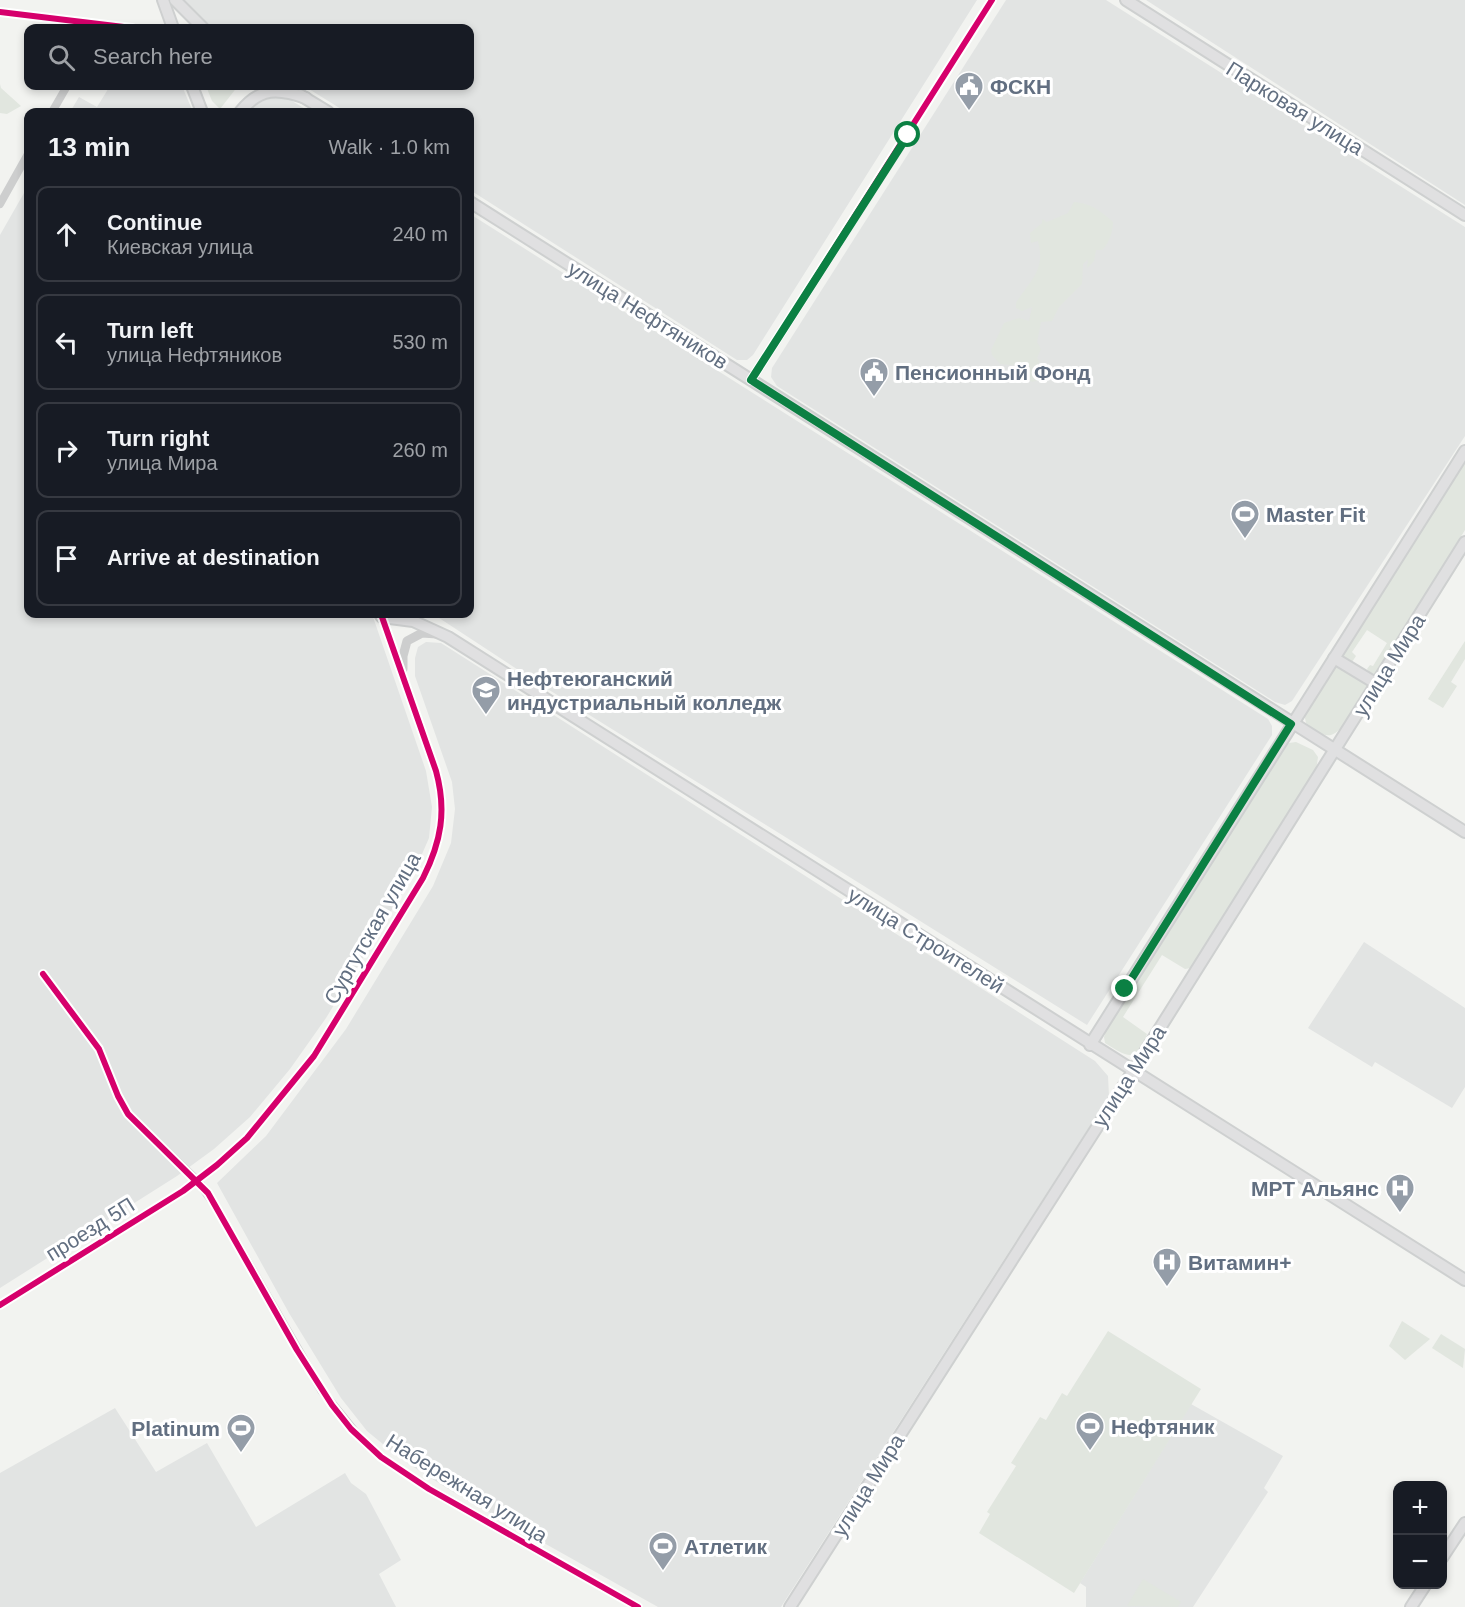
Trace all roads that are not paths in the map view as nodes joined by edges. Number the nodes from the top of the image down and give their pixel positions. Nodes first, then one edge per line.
1 (163, 0) edge
2 (176, 0) edge
3 (992, 0) edge
4 (1126, 0) edge
5 (0, 12) edge
6 (85, 24) edge
7 (172, 24) edge
8 (199, 24) edge
9 (66, 90) edge
10 (194, 90) edge
11 (272, 90) edge
12 (272, 90) edge
13 (293, 90) edge
14 (306, 98) junction
15 (54, 108) edge
16 (200, 108) edge
17 (244, 108) edge
18 (322, 108) edge
19 (24, 161) edge
20 (0, 204) edge
21 (474, 205) edge
22 (1465, 215) edge
23 (751, 380) junction
24 (1465, 451) edge
25 (1465, 542) edge
26 (382, 618) edge
27 (397, 618) edge
28 (420, 618) edge
29 (448, 637) junction
30 (1334, 658) junction
31 (404, 680) junction
32 (1377, 684) junction
33 (1291, 724) junction
34 (1335, 751) junction
35 (1465, 832) edge
36 (43, 974) dead end
37 (1090, 1045) junction
38 (1133, 1071) junction
39 (197, 1180) junction
40 (1465, 1280) edge
41 (0, 1305) edge
42 (1465, 1523) edge
43 (1447, 1552) edge
44 (1423, 1589) edge
45 (638, 1607) edge
46 (790, 1607) edge
47 (1411, 1607) edge

1 - 7 main road
2 - 8 main road
3 - 23 street
4 - 22 main road, Парковая улица
5 - 6 street
9 - 15 street
10 - 16 main road
11 - 17 main road
12 - 14 main road
13 - 14 main road
14 - 18 main road
19 - 20 street
21 - 23 main road, улица Нефтяников
23 - 33 main road, улица Нефтяников
24 - 30 main road
25 - 32 main road, улица Мира
26 - 31 street, Сургутская улица
27 - 29 main road, улица Строителей
28 - 29 main road
29 - 31 street
29 - 37 main road, улица Строителей
30 - 32 main road
30 - 33 main road
31 - 39 street, Сургутская улица
32 - 34 main road, улица Мира
33 - 34 main road, улица Нефтяников
33 - 37 main road
34 - 35 main road, улица Нефтяников
34 - 38 main road, улица Мира
36 - 39 street
37 - 38 main road, улица Строителей
38 - 40 main road, улица Строителей
38 - 46 main road, улица Мира
39 - 41 street, проезд 5П
39 - 45 street, Набережная улица
42 - 43 main road
44 - 47 main road

